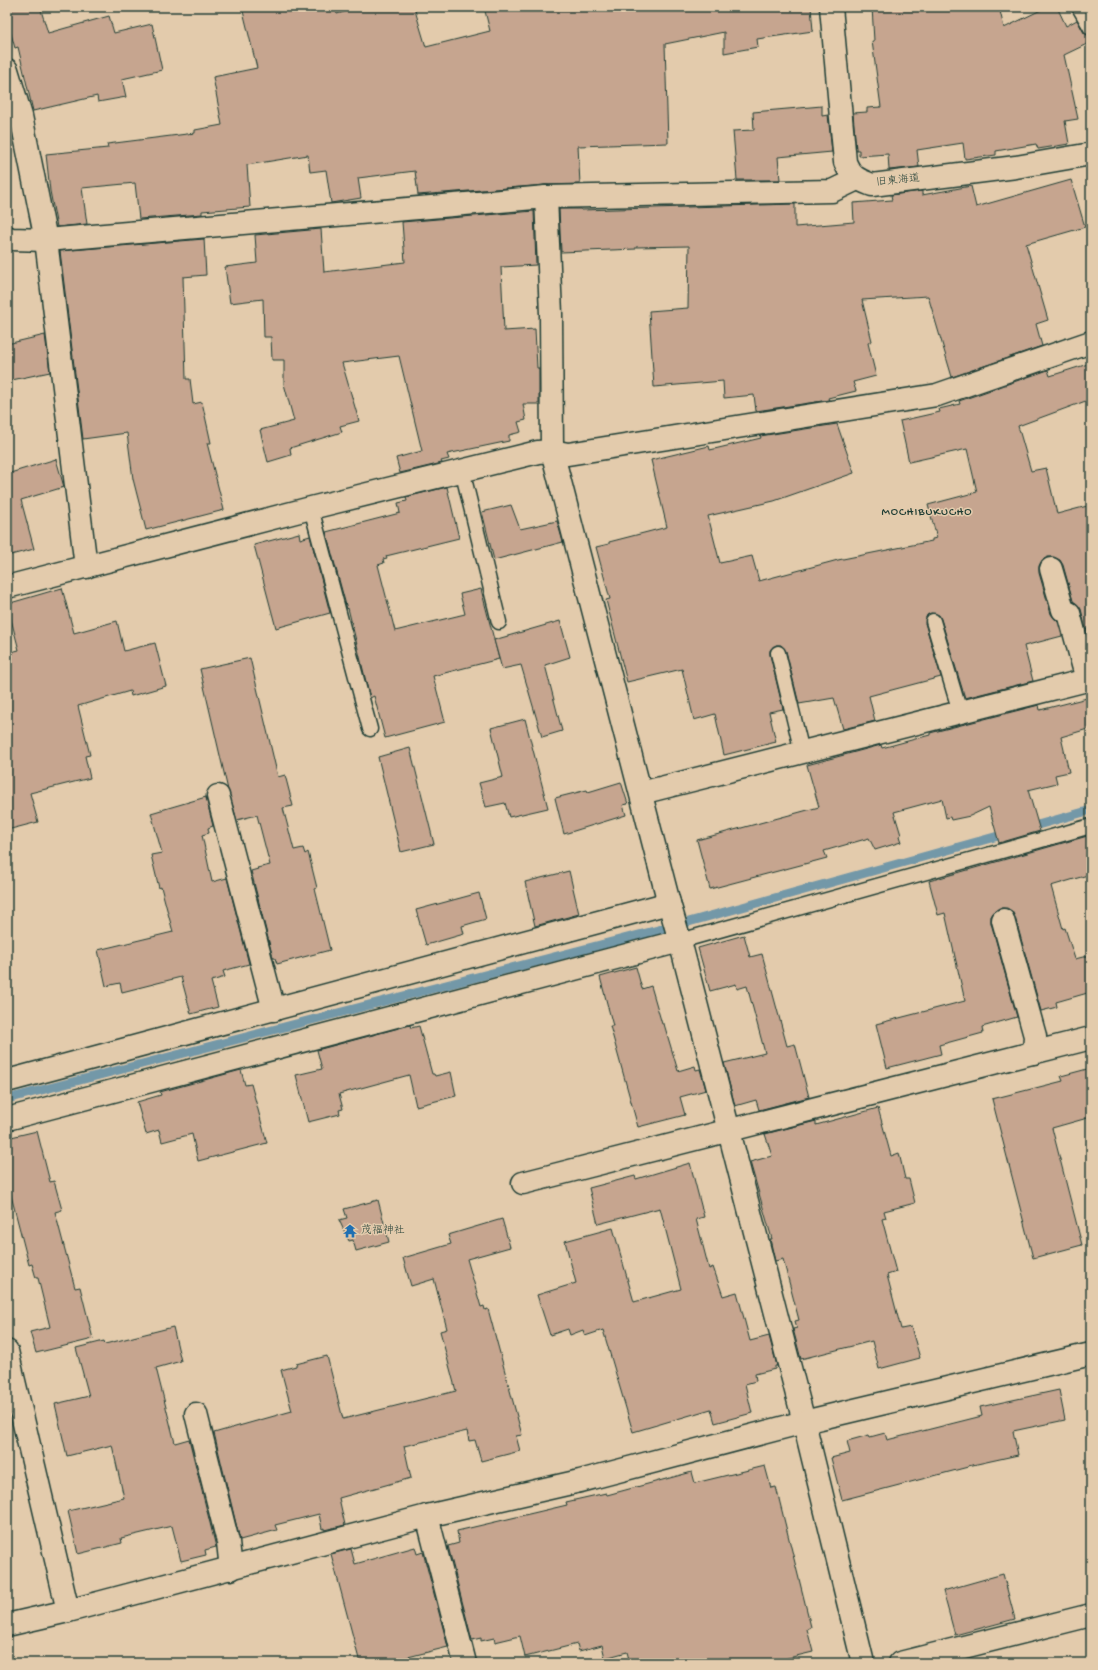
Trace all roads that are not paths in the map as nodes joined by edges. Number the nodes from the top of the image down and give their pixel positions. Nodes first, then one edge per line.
1 (831, 7) edge
2 (1081, 7) edge
3 (1091, 28) edge
4 (7, 70) edge
5 (1091, 154) edge
6 (857, 179) junction
7 (546, 196) junction
8 (7, 237) edge
9 (46, 240) junction
10 (1091, 342) edge
11 (552, 451) junction
12 (462, 470) junction
13 (311, 508) junction
14 (86, 567) junction
15 (1051, 569) dead end
16 (7, 587) edge
17 (933, 621) dead end
18 (499, 622) dead end
19 (778, 653) dead end
20 (1089, 680) edge
21 (960, 712) junction
22 (370, 729) dead end
23 (802, 752) junction
24 (641, 793) junction
25 (218, 796) dead end
26 (1091, 826) edge
27 (1003, 920) dead end
28 (675, 923) junction
29 (274, 1010) junction
30 (1091, 1038) edge
31 (1034, 1052) junction
32 (7, 1081) edge
33 (7, 1119) edge
34 (728, 1132) junction
35 (523, 1183) dead end
36 (7, 1351) edge
37 (1091, 1354) edge
38 (196, 1414) dead end
39 (804, 1422) junction
40 (427, 1516) junction
41 (231, 1569) junction
42 (68, 1611) junction
43 (1091, 1614) edge
44 (7, 1625) edge
45 (465, 1663) edge
46 (863, 1663) edge
47 (900, 1663) edge

1 - 6 street
2 - 3 lane
4 - 9 street
5 - 6 street, 旧東海道
6 - 7 street
7 - 9 street
7 - 11 street
8 - 9 street
9 - 14 street
10 - 11 street
11 - 12 street
11 - 24 street
12 - 13 street
12 - 18 lane
13 - 14 street
13 - 22 lane
14 - 16 street
15 - 20 street
17 - 21 lane
19 - 23 lane
20 - 21 street
21 - 23 street
23 - 24 street
24 - 28 street
25 - 29 street
26 - 28 lane
27 - 31 street
28 - 29 street
28 - 33 street
28 - 34 street
29 - 32 street
30 - 31 street
31 - 34 street
34 - 35 street
34 - 39 street
36 - 42 street
37 - 39 street
38 - 41 street
39 - 40 street
39 - 46 street
40 - 41 street
40 - 45 street
41 - 42 street
42 - 44 street
43 - 47 street

